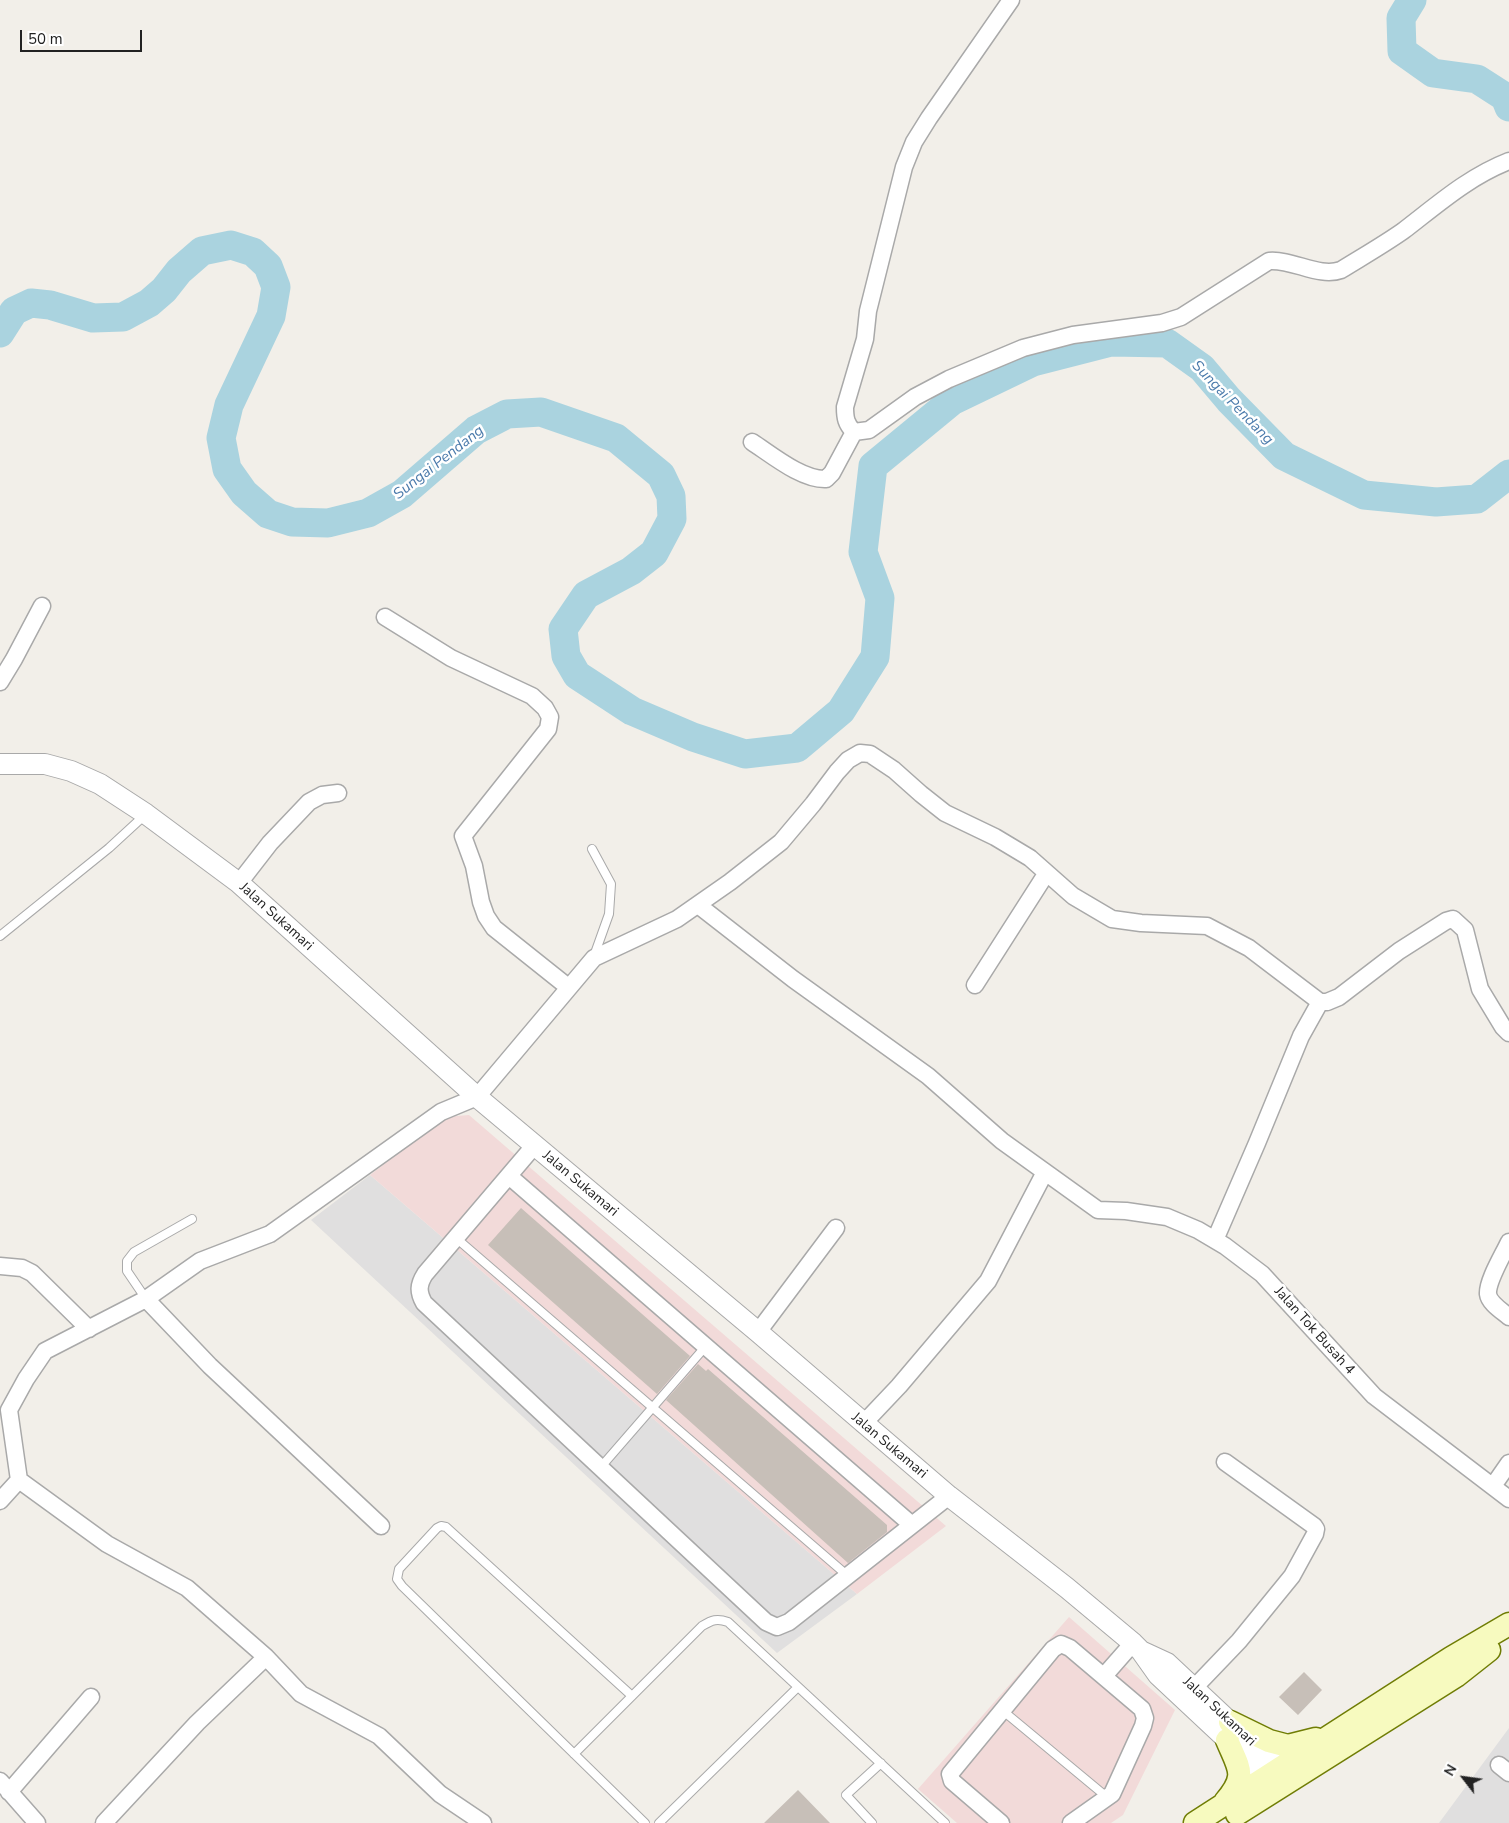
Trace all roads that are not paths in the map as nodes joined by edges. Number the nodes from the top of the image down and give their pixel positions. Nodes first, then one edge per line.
1 (1011, 0) edge
2 (1509, 161) edge
3 (854, 432) junction
4 (752, 442) dead end
5 (42, 606) dead end
6 (385, 617) dead end
7 (0, 682) edge
8 (0, 764) edge
9 (338, 793) dead end
10 (146, 814) junction
11 (592, 849) dead end
12 (1046, 874) junction
13 (239, 882) junction
14 (698, 905) junction
15 (0, 936) edge
16 (594, 958) junction
17 (975, 985) dead end
18 (568, 987) junction
19 (1320, 1002) junction
20 (1509, 1033) edge
21 (477, 1098) junction
22 (534, 1146) junction
23 (1045, 1172) junction
24 (509, 1176) junction
25 (192, 1219) dead end
26 (836, 1228) dead end
27 (456, 1238) junction
28 (1214, 1240) junction
29 (1509, 1242) edge
30 (0, 1266) edge
31 (146, 1299) junction
32 (1509, 1317) edge
33 (89, 1329) junction
34 (758, 1332) junction
35 (706, 1346) junction
36 (653, 1408) junction
37 (863, 1424) junction
38 (1225, 1462) dead end
39 (1509, 1463) edge
40 (600, 1468) junction
41 (19, 1480) junction
42 (1493, 1486) junction
43 (949, 1496) junction
44 (1509, 1498) edge
45 (0, 1501) edge
46 (912, 1525) junction
47 (381, 1526) dead end
48 (848, 1576) junction
49 (1509, 1624) edge
50 (1509, 1634) edge
51 (1137, 1647) junction
52 (266, 1657) junction
53 (1104, 1676) junction
54 (798, 1687) junction
55 (1194, 1688) junction
56 (632, 1696) junction
57 (91, 1697) dead end
58 (1002, 1710) junction
59 (1340, 1730) junction
60 (1228, 1731) junction
61 (574, 1754) junction
62 (881, 1763) junction
63 (1281, 1778) junction
64 (5, 1786) edge
65 (1108, 1798) junction
66 (1222, 1815) edge
67 (37, 1823) edge
68 (104, 1823) edge
69 (483, 1823) edge
70 (645, 1823) edge
71 (659, 1823) edge
72 (872, 1823) edge
73 (945, 1823) edge
74 (1000, 1823) edge
75 (1071, 1823) edge
76 (1195, 1823) edge

1 - 3 street
2 - 3 street
3 - 4 street
5 - 7 street
6 - 18 street
8 - 10 street, Jalan Sukamari
9 - 13 street
10 - 13 street, Jalan Sukamari
10 - 15 lane
11 - 16 lane
12 - 14 street
12 - 17 street
12 - 19 street
13 - 21 street, Jalan Sukamari
14 - 16 street
14 - 23 street
16 - 18 street
18 - 21 street
19 - 20 street
19 - 28 street
21 - 22 street, Jalan Sukamari
21 - 31 street
22 - 24 street
22 - 34 street, Jalan Sukamari
23 - 28 street, Jalan Tok Busah 4
23 - 37 street
24 - 27 street
24 - 35 street
25 - 31 lane
26 - 34 street
27 - 36 lane
27 - 40 street
28 - 42 street, Jalan Tok Busah 4
29 - 32 street
30 - 33 street
31 - 33 street
31 - 47 street
33 - 41 street
34 - 37 street, Jalan Sukamari
35 - 36 lane
35 - 46 street
36 - 40 lane
36 - 48 lane
37 - 43 street, Jalan Sukamari
38 - 55 street
39 - 42 street
40 - 48 street
41 - 45 street
41 - 52 street
42 - 44 street, Jalan Tok Busah 4
43 - 46 street
43 - 51 street, Jalan Sukamari
46 - 48 street
49 - 59 main road
50 - 63 main road
51 - 53 street
51 - 55 street, Jalan Sukamari
51 - 60 street, Jalan Sukamari
52 - 68 street
52 - 69 street
53 - 58 street
53 - 65 street
54 - 56 lane
54 - 62 lane
54 - 71 lane
55 - 60 street, Jalan Sukamari
56 - 61 lane
56 - 61 lane
57 - 64 street
58 - 65 lane
58 - 74 street
59 - 60 main road
59 - 63 main road
60 - 63 street, Jalan Sukamari
60 - 66 main road
61 - 70 lane
62 - 72 lane
62 - 73 lane
63 - 66 main road
64 - 67 street
65 - 75 street
66 - 76 main road

